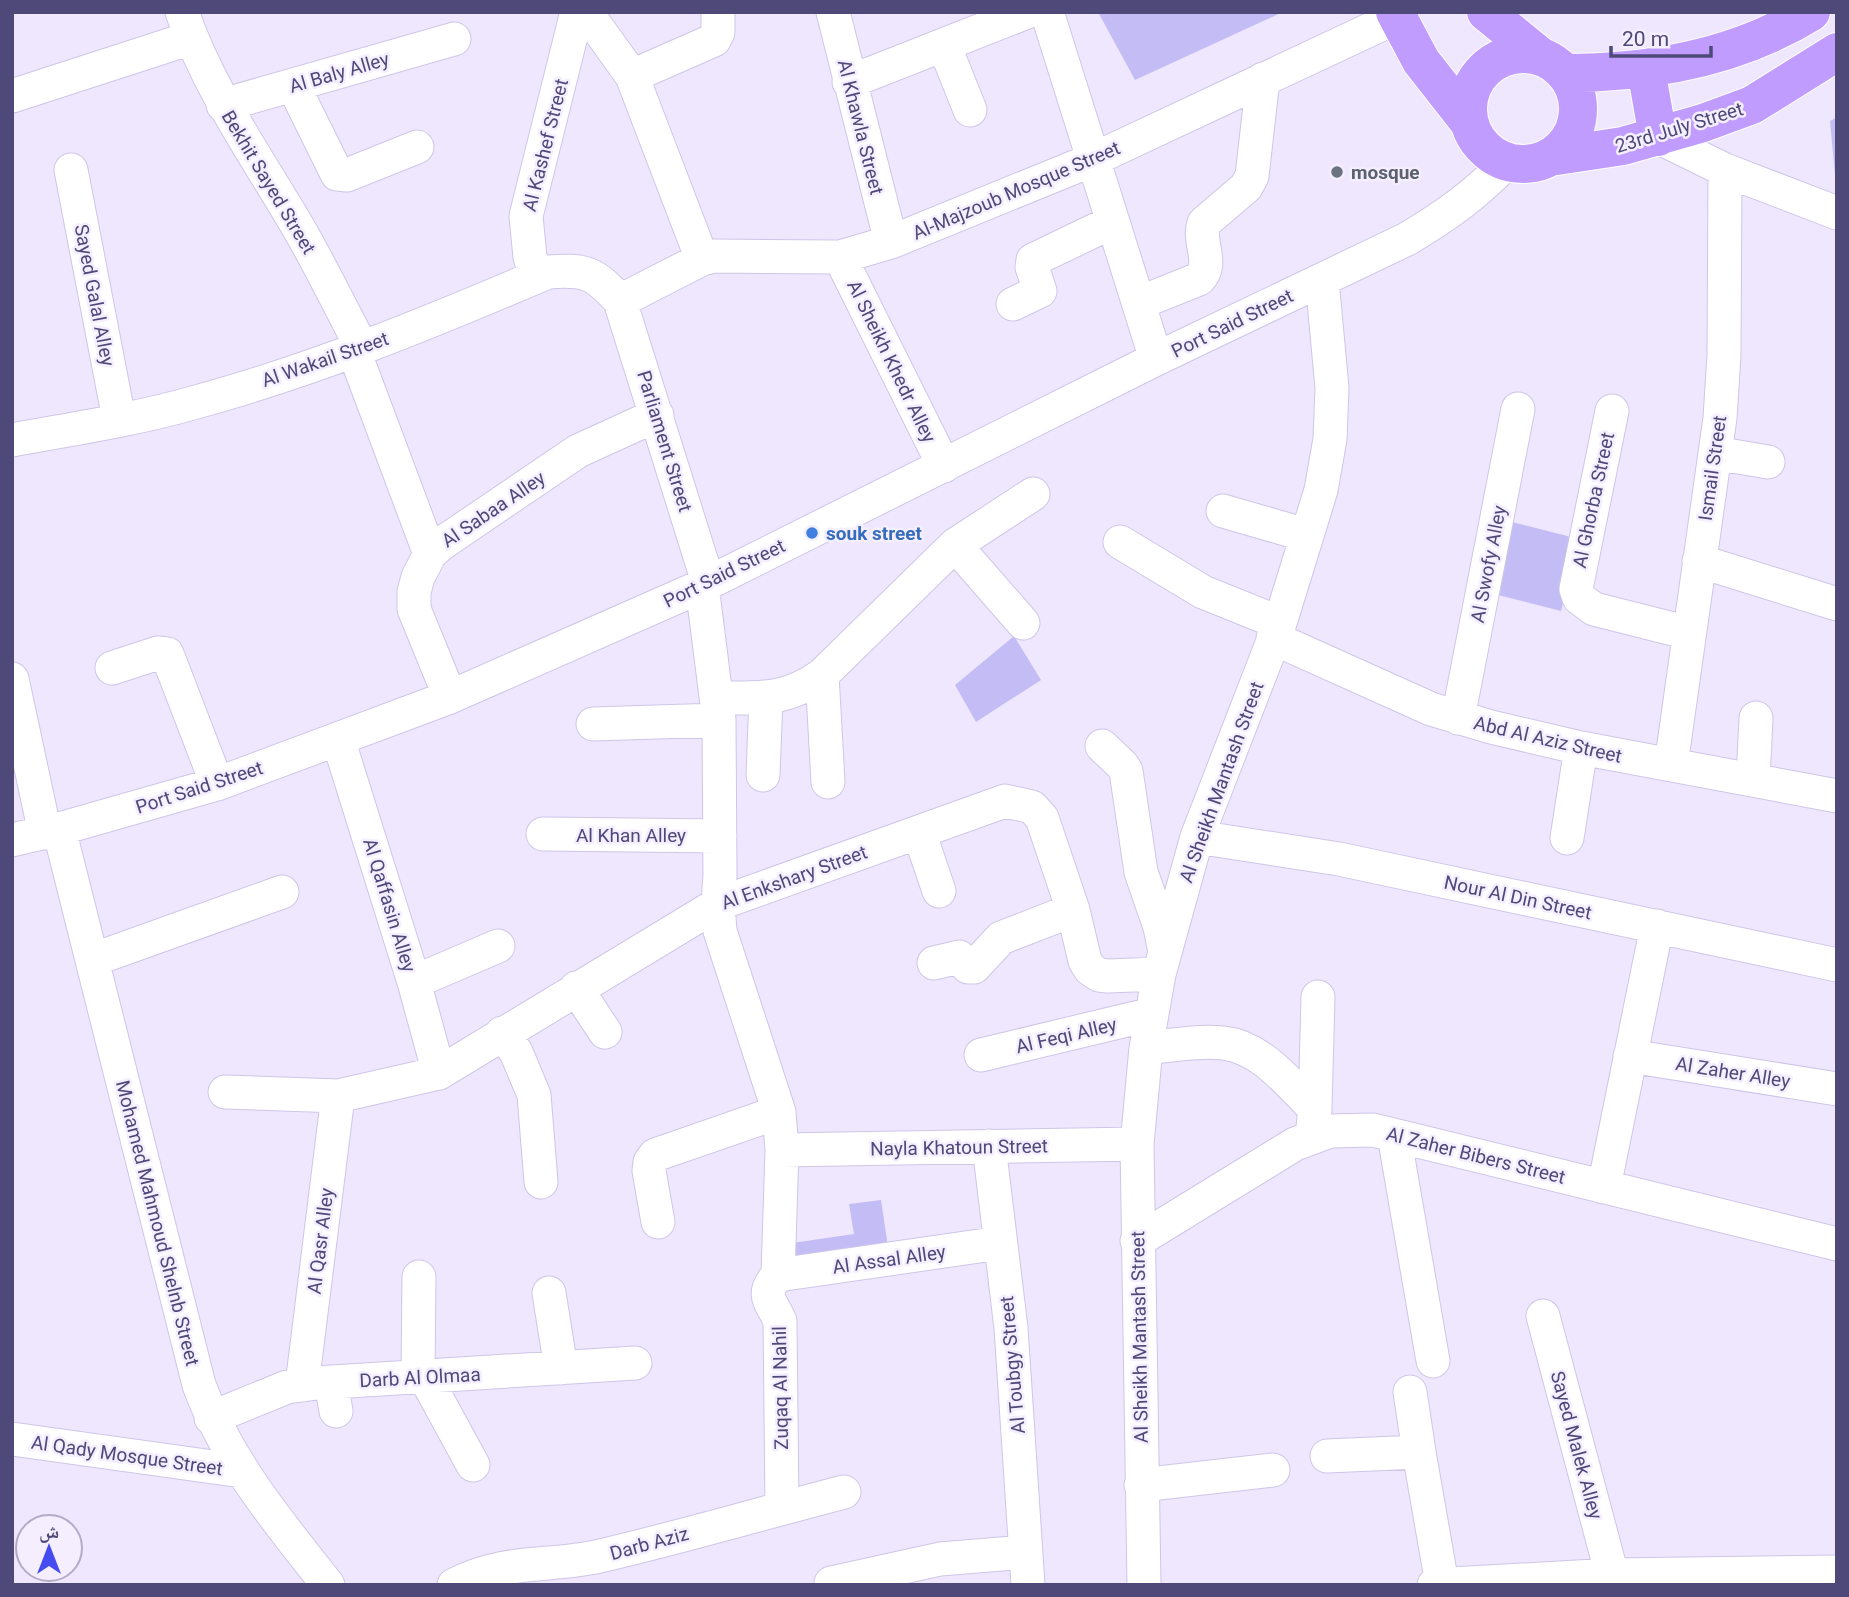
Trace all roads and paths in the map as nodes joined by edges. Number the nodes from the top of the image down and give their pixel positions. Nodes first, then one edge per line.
1 (578, 12) edge
2 (586, 12) edge
3 (718, 12) edge
4 (832, 12) edge
5 (1027, 12) edge
6 (1047, 12) edge
7 (1486, 12) edge
8 (1811, 12) edge
9 (1396, 14) edge
10 (187, 25) edge
11 (1764, 36) junction
12 (454, 39) dead end
13 (944, 45) junction
14 (1837, 52) edge
15 (1552, 65) junction
16 (1646, 69) junction
17 (632, 76) junction
18 (1263, 79) junction
19 (849, 82) junction
20 (293, 85) junction
21 (1785, 85) junction
22 (12, 96) edge
23 (223, 105) junction
24 (970, 110) dead end
25 (1468, 121) junction
26 (1658, 137) junction
27 (417, 147) dead end
28 (1550, 157) junction
29 (1092, 160) junction
30 (1507, 162) junction
31 (71, 170) dead end
32 (1725, 170) junction
33 (1837, 213) edge
34 (1112, 222) junction
35 (891, 242) junction
36 (840, 257) junction
37 (702, 259) junction
38 (536, 277) junction
39 (1322, 280) junction
40 (620, 301) junction
41 (1139, 303) junction
42 (1013, 304) dead end
43 (358, 350) junction
44 (1157, 359) junction
45 (1518, 409) dead end
46 (1612, 411) dead end
47 (657, 415) junction
48 (120, 419) junction
49 (12, 440) edge
50 (1715, 453) junction
51 (1768, 462) dead end
52 (944, 466) junction
53 (1033, 494) dead end
54 (1223, 510) dead end
55 (1306, 536) junction
56 (1120, 541) dead end
57 (955, 545) junction
58 (430, 554) junction
59 (1699, 561) junction
60 (705, 584) junction
61 (1837, 604) edge
62 (1023, 623) dead end
63 (1276, 631) junction
64 (1689, 634) junction
65 (112, 668) dead end
66 (822, 675) junction
67 (12, 679) edge
68 (450, 697) junction
69 (766, 698) junction
70 (718, 709) junction
71 (1458, 718) junction
72 (1756, 718) dead end
73 (593, 724) dead end
74 (338, 739) junction
75 (1101, 746) dead end
76 (1581, 748) junction
77 (1671, 765) junction
78 (763, 775) dead end
79 (1753, 780) junction
80 (828, 782) dead end
81 (216, 784) junction
82 (1837, 796) edge
83 (52, 831) junction
84 (919, 832) junction
85 (543, 834) dead end
86 (720, 836) junction
87 (1197, 837) junction
88 (1567, 838) dead end
89 (12, 840) edge
90 (939, 891) dead end
91 (282, 892) dead end
92 (718, 904) junction
93 (1073, 910) junction
94 (1657, 926) junction
95 (498, 946) dead end
96 (92, 960) junction
97 (1162, 963) junction
98 (934, 964) dead end
99 (1837, 965) edge
100 (414, 982) junction
101 (576, 988) junction
102 (1318, 997) dead end
103 (1152, 1014) junction
104 (605, 1032) dead end
105 (502, 1033) junction
106 (1146, 1048) junction
107 (981, 1055) dead end
108 (1630, 1056) junction
109 (439, 1073) junction
110 (1837, 1089) edge
111 (225, 1092) dead end
112 (338, 1096) junction
113 (779, 1112) junction
114 (1314, 1123) junction
115 (1394, 1135) junction
116 (1137, 1144) junction
117 (989, 1146) junction
118 (782, 1150) junction
119 (541, 1182) dead end
120 (1604, 1187) junction
121 (658, 1222) dead end
122 (1137, 1241) junction
123 (1000, 1242) junction
124 (1837, 1244) edge
125 (778, 1275) junction
126 (419, 1278) dead end
127 (549, 1293) dead end
128 (1543, 1316) dead end
129 (1433, 1361) dead end
130 (635, 1363) dead end
131 (561, 1368) junction
132 (422, 1377) junction
133 (1410, 1392) dead end
134 (323, 1393) junction
135 (211, 1418) junction
136 (12, 1439) edge
137 (1419, 1452) junction
138 (1327, 1456) dead end
139 (473, 1465) dead end
140 (1273, 1470) dead end
141 (242, 1471) junction
142 (1141, 1485) junction
143 (844, 1492) dead end
144 (782, 1508) junction
145 (1025, 1552) junction
146 (1837, 1572) edge
147 (581, 1573) edge
148 (1591, 1579) edge
149 (831, 1583) edge
150 (1442, 1584) edge
151 (328, 1585) edge
152 (454, 1585) edge
153 (1028, 1585) edge
154 (1144, 1585) edge
155 (1434, 1585) edge

1 - 38 street, Al Kashef Street
2 - 17 street
3 - 17 street
4 - 19 street, Al Khawla Street
5 - 13 street
6 - 29 street
7 - 15 main road
8 - 11 main road
9 - 18 street, Al-Majzoub Mosque Street
9 - 25 main road
10 - 22 street
10 - 23 street, Bekhit Sayed Street
11 - 16 main road
11 - 21 main road
12 - 20 street, Al Baly Alley
13 - 19 street
13 - 24 street
14 - 21 main road, 23rd July Street
15 - 16 main road
15 - 25 main road
15 - 28 main road
16 - 26 main road
17 - 37 street
18 - 29 street, Al-Majzoub Mosque Street
18 - 41 street
19 - 35 street, Al Khawla Street
20 - 23 street, Al Baly Alley
20 - 27 street
21 - 26 main road, 23rd July Street
23 - 43 street, Bekhit Sayed Street
25 - 30 main road
26 - 28 main road, 23rd July Street
26 - 32 street
28 - 30 main road
29 - 34 street
29 - 35 street, Al-Majzoub Mosque Street
30 - 39 street, Port Said Street
31 - 48 street, Sayed Galal Alley
32 - 33 street
32 - 50 street, Ismail Street
34 - 41 street
34 - 42 street
35 - 36 street, Al-Majzoub Mosque Street
36 - 37 street, Al-Majzoub Mosque Street
36 - 52 street, Al Sheikh Khedr Alley
37 - 40 street, Al-Majzoub Mosque Street
38 - 40 street, Al Wakail Street
38 - 43 street, Al Wakail Street
39 - 44 street, Port Said Street
39 - 55 street, Al Sheikh Mantash Street
40 - 47 street, Parliament Street
41 - 44 street
43 - 48 street, Al Wakail Street
43 - 58 street, Bekhit Sayed Street
44 - 52 street, Port Said Street
45 - 71 street, Al Swofy Alley
46 - 64 street, Al Ghorba Street
47 - 58 street, Al Sabaa Alley
47 - 60 street, Parliament Street
48 - 49 street, Al Wakail Street
50 - 51 street
50 - 59 street, Ismail Street
52 - 60 street, Port Said Street
53 - 57 street
54 - 55 street
55 - 63 street, Al Sheikh Mantash Street
56 - 63 street, Abd Al Aziz Street
57 - 62 street
57 - 66 street
58 - 68 street, Al Sabaa Alley
59 - 61 street
59 - 64 street, Ismail Street
60 - 68 street, Port Said Street
60 - 70 street, Parliament Street
63 - 71 street, Abd Al Aziz Street
63 - 87 street, Al Sheikh Mantash Street
64 - 77 street, Ismail Street
65 - 81 street
66 - 69 street
66 - 80 street
67 - 83 street, Mohamed Mahmoud Shelnb Street
68 - 74 street, Port Said Street
69 - 70 street
69 - 78 street
70 - 73 street
70 - 86 street, Parliament Street
71 - 76 street, Abd Al Aziz Street
72 - 79 street
74 - 81 street, Port Said Street
74 - 100 street, Al Qaffasin Alley
75 - 97 street
76 - 77 street, Abd Al Aziz Street
76 - 88 street
77 - 79 street, Abd Al Aziz Street
79 - 82 street, Abd Al Aziz Street
81 - 83 street, Port Said Street
83 - 89 street, Port Said Street
83 - 96 street, Mohamed Mahmoud Shelnb Street
84 - 90 street
84 - 92 street, Al Enkshary Street
84 - 93 street, Al Enkshary Street
85 - 86 street, Al Khan Alley
86 - 92 street, Parliament Street
87 - 94 street, Nour Al Din Street
87 - 97 street, Al Sheikh Mantash Street
91 - 96 street
92 - 101 street, Al Enkshary Street
92 - 113 street, Parliament Street
93 - 97 street, Al Enkshary Street
93 - 98 street
94 - 99 street, Nour Al Din Street
94 - 108 street
95 - 100 street
96 - 135 street, Mohamed Mahmoud Shelnb Street
97 - 103 street, Al Sheikh Mantash Street
100 - 109 street, Al Qaffasin Alley
101 - 104 street
101 - 105 street, Al Enkshary Street
102 - 114 street
103 - 106 street, Al Sheikh Mantash Street
103 - 107 street, Al Feqi Alley
105 - 109 street, Al Enkshary Street
105 - 119 street
106 - 114 street
106 - 116 street, Al Sheikh Mantash Street
108 - 110 street, Al Zaher Alley
108 - 120 street
109 - 112 street, Al Enkshary Street
111 - 112 street, Al Enkshary Street
112 - 134 street, Al Qasr Alley
113 - 118 street, Parliament Street
113 - 121 street
114 - 115 street, Al Zaher Bibers Street
114 - 122 street, Al Zaher Bibers Street
115 - 120 street, Al Zaher Bibers Street
115 - 129 street
116 - 117 street, Nayla Khatoun Street
116 - 122 street, Al Sheikh Mantash Street
117 - 118 street, Nayla Khatoun Street
117 - 123 street, Al Toubgy Street
118 - 125 street, Parliament Street
120 - 124 street, Al Zaher Bibers Street
122 - 142 street, Al Sheikh Mantash Street
123 - 125 street, Al Assal Alley
123 - 145 street, Al Toubgy Street
125 - 144 street, Zuqaq Al Nahil
126 - 132 street
127 - 131 street
128 - 148 street, Sayed Malek Alley
130 - 131 street, Darb Al Olmaa
131 - 132 street, Darb Al Olmaa
132 - 134 street, Darb Al Olmaa
132 - 139 street
133 - 137 street
134 - 135 street, Darb Al Olmaa
135 - 141 street, Mohamed Mahmoud Shelnb Street
136 - 141 street, Al Qady Mosque Street
137 - 138 street
137 - 150 street
140 - 142 street
141 - 151 street, Mohamed Mahmoud Shelnb Street
142 - 154 street, Al Sheikh Mantash Street
143 - 144 street, Darb Aziz
144 - 147 street, Darb Aziz
145 - 149 street
145 - 153 street, Al Toubgy Street
146 - 148 street
147 - 152 street, Darb Aziz
148 - 150 street
150 - 155 street

